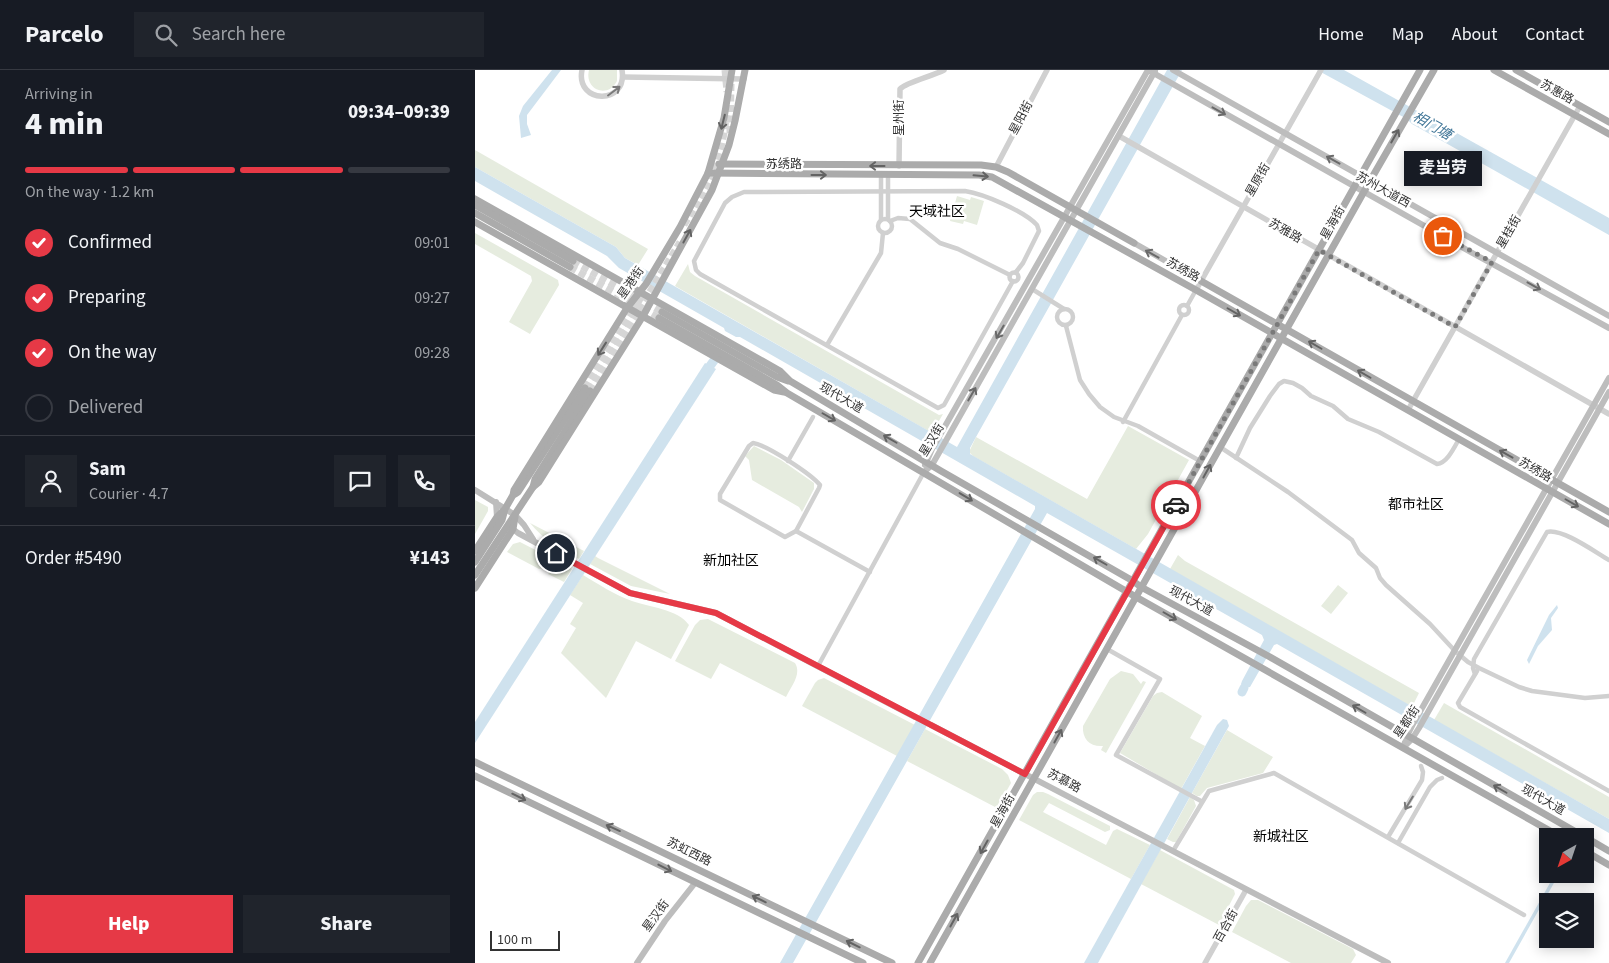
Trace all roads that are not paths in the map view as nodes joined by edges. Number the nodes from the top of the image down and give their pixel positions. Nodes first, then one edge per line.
1 (582, 70) edge
2 (622, 70) edge
3 (732, 70) edge
4 (745, 70) edge
5 (944, 70) edge
6 (1047, 70) edge
7 (1173, 70) edge
8 (1420, 70) edge
9 (1434, 70) edge
10 (1494, 70) edge
11 (1516, 70) edge
12 (1152, 72) edge
13 (1320, 72) edge
14 (623, 77) junction
15 (730, 78) junction
16 (743, 79) junction
17 (1580, 106) junction
18 (1575, 115) junction
19 (1609, 122) edge
20 (1285, 133) junction
21 (1609, 134) edge
22 (1119, 136) junction
23 (1279, 144) junction
24 (722, 164) junction
25 (711, 165) junction
26 (899, 166) junction
27 (996, 167) junction
28 (708, 173) junction
29 (718, 175) junction
30 (884, 176) junction
31 (1361, 176) junction
32 (1370, 181) junction
33 (1355, 187) junction
34 (881, 192) junction
35 (888, 192) junction
36 (1363, 192) junction
37 (475, 199) edge
38 (475, 205) edge
39 (1243, 206) junction
40 (1077, 211) junction
41 (475, 213) edge
42 (881, 219) junction
43 (889, 220) junction
44 (1071, 221) junction
45 (475, 222) edge
46 (883, 233) junction
47 (1133, 243) joint
48 (1319, 250) junction
49 (1497, 254) junction
50 (1328, 255) junction
51 (1492, 262) junction
52 (1013, 274) junction
53 (1015, 281) junction
54 (1201, 281) junction
55 (1032, 289) junction
56 (1196, 290) junction
57 (640, 292) junction
58 (653, 299) junction
59 (627, 308) junction
60 (1064, 309) junction
61 (643, 316) junction
62 (1609, 316) edge
63 (1278, 324) junction
64 (1066, 326) junction
65 (1455, 327) junction
66 (1609, 328) edge
67 (1287, 329) junction
68 (1272, 334) junction
69 (1281, 339) junction
70 (827, 345) junction
71 (1609, 378) edge
72 (790, 381) junction
73 (1609, 392) edge
74 (787, 393) junction
75 (1413, 402) junction
76 (1597, 407) junction
77 (1408, 410) junction
78 (1609, 414) edge
79 (813, 417) dead end
80 (1123, 422) junction
81 (1459, 440) junction
82 (1220, 447) junction
83 (1236, 458) junction
84 (788, 461) junction
85 (1200, 462) junction
86 (929, 463) junction
87 (924, 472) junction
88 (1555, 481) junction
89 (533, 487) junction
90 (475, 490) edge
91 (1550, 491) junction
92 (513, 495) junction
93 (496, 502) junction
94 (505, 509) junction
95 (1609, 512) edge
96 (515, 515) junction
97 (505, 523) junction
98 (1609, 524) edge
99 (796, 531) junction
100 (535, 542) junction
101 (475, 551) edge
102 (1609, 560) edge
103 (475, 562) edge
104 (869, 572) junction
105 (475, 575) edge
106 (1133, 581) junction
107 (1141, 587) junction
108 (475, 588) edge
109 (1127, 592) junction
110 (1136, 597) junction
111 (1107, 648) junction
112 (1457, 653) junction
113 (1473, 665) junction
114 (818, 666) junction
115 (1479, 668) junction
116 (1475, 674) junction
117 (1609, 696) edge
118 (915, 717) joint
119 (931, 725) joint
120 (1409, 737) junction
121 (1403, 748) junction
122 (475, 762) edge
123 (1421, 766) dead end
124 (1025, 774) junction
125 (475, 776) edge
126 (1442, 778) dead end
127 (1034, 779) junction
128 (1609, 791) edge
129 (1201, 801) junction
130 (1545, 828) edge
131 (1568, 828) edge
132 (1388, 837) junction
133 (1398, 843) junction
134 (1594, 843) edge
135 (1173, 851) junction
136 (1609, 851) edge
137 (1594, 856) edge
138 (1609, 865) edge
139 (695, 883) junction
140 (1246, 890) junction
141 (1524, 915) dead end
142 (637, 963) edge
143 (863, 963) edge
144 (892, 963) edge
145 (918, 963) edge
146 (930, 963) edge
147 (1205, 963) edge
148 (1389, 963) edge

1 -> 14 street
2 - 14 street
3 - 15 main road, 星港街
4 - 16 main road, 星港街
5 - 26 street, 星州街
6 - 27 street, 星阳街
7 - 20 main road, 苏州大道西
8 - 31 main road, 星海街
32 -> 9 main road, 星海街
10 - 18 main road, 苏惠路
11 - 17 main road, 苏惠路
12 - 22 main road, 星汉街
12 -> 23 main road, 苏州大道西
12 - 40 main road, 星汉街
13 - 20 street, 星原街
14 - 15 street
15 - 16 street
15 -> 25 main road, 星港街
16 - 24 main road, 星港街
17 - 18 street, 星桂街
17 - 19 main road, 苏惠路
18 - 21 main road, 苏惠路
18 - 49 street, 星桂街
20 - 23 street, 星原街
31 -> 20 main road, 苏州大道西
22 - 39 street, 苏雅路
22 - 40 main road, 星汉街
23 - 33 main road, 苏州大道西
23 - 39 street, 星原街
24 - 25 main road, 苏绣路
26 -> 24 main road, 苏绣路
24 - 29 main road, 星港街
25 - 28 main road, 星港街
26 - 27 main road, 苏绣路
27 - 40 main road, 苏绣路
28 - 29 main road, 苏绣路
28 - 57 main road, 星港街
29 -> 30 main road, 苏绣路
58 -> 29 main road, 星港街
30 - 34 street
30 - 35 street
30 -> 44 main road, 苏绣路
31 - 32 main road, 苏州大道西
31 - 33 main road, 星海街
32 - 36 main road, 星海街
32 - 49 main road, 苏州大道西
33 - 36 main road, 苏州大道西
33 - 48 main road, 星海街
34 - 35 street
34 - 42 street
34 - 70 street
35 - 43 street
35 - 52 street
36 - 50 main road, 星海街
36 - 51 main road, 苏州大道西
37 - 57 main road, 现代大道
38 - 41 main road
39 - 48 street, 苏雅路
39 - 54 street, 星原街
40 - 44 main road, 星汉街
40 - 47 main road, 苏绣路
42 - 43 street
42 - 46 street
43 - 46 street
43 - 52 street
44 - 55 main road, 星汉街
44 - 56 main road, 苏绣路
45 - 59 main road, 现代大道
46 - 70 street
54 -> 47 main road, 苏绣路
48 - 50 street, 苏雅路
48 - 63 main road, 星海街
49 - 51 street, 星桂街
49 - 62 main road, 苏州大道西
50 - 65 street, 苏雅路
50 - 67 main road, 星海街
51 - 65 street, 星桂街
51 -> 66 main road, 苏州大道西
52 - 53 street
52 - 53 street
53 - 55 street
53 - 70 street
54 - 56 street, 星原街
54 - 63 main road, 苏绣路
55 - 60 street
86 -> 55 main road, 星汉街
55 -> 86 main road, 星汉街
56 -> 68 main road, 苏绣路
56 - 80 street
57 - 58 main road, 现代大道
57 - 59 main road, 星港街
58 - 61 main road, 星港街
58 - 72 main road, 现代大道
59 - 61 main road, 现代大道
59 -> 92 main road, 星港街
60 - 64 street
60 - 64 street
61 - 74 main road, 现代大道
61 - 89 main road, 星港街
63 - 67 main road, 苏绣路
63 - 68 main road, 星海街
64 - 80 street
65 - 75 street, 星桂街
65 - 76 street, 苏雅路
67 - 69 main road, 星海街
75 -> 67 main road, 苏绣路
68 - 69 main road, 苏绣路
68 - 85 main road, 星海街
69 - 77 main road, 苏绣路
69 - 82 main road, 星海街
71 - 76 main road, 星都街
72 - 74 main road, 现代大道
86 -> 72 main road, 现代大道
73 - 76 main road, 星都街
74 -> 87 main road, 现代大道
75 - 77 street, 星桂街
88 -> 75 main road, 苏绣路
76 - 78 street, 苏雅路
76 - 88 main road, 星都街
77 - 81 main road, 苏绣路
79 - 84 street
80 - 85 street
81 - 83 street
81 - 91 main road, 苏绣路
82 - 83 street
107 -> 82 main road, 星海街
83 - 112 street
84 - 99 street
84 - 99 street
85 - 106 main road, 星海街
86 - 87 main road, 星汉街
106 -> 86 main road, 现代大道
87 - 104 street
87 -> 109 main road, 现代大道
88 - 91 main road, 星都街
88 - 95 main road, 苏绣路
89 - 92 main road, 星港街
89 - 96 main road, 星港街
90 - 93 main road, 苏慕路
91 -> 98 main road, 苏绣路
91 - 112 main road, 星都街
92 - 94 main road, 星港街
93 - 94 main road, 苏慕路
93 - 97 main road
94 - 96 main road, 苏慕路
94 - 97 main road, 星港街
96 - 97 main road
96 - 100 main road, 苏慕路
97 - 100 main road, 苏慕路
97 - 101 main road
97 - 103 main road
97 - 105 main road
97 - 108 main road
99 - 104 street
100 - 114 main road, 苏慕路
102 - 113 street
104 - 114 street
106 - 107 main road, 现代大道
106 - 109 main road, 星海街
107 - 110 main road, 星海街
120 -> 107 main road, 现代大道
109 - 110 main road, 现代大道
109 - 124 main road, 星海街
110 - 111 main road, 星海街
110 -> 121 main road, 现代大道
127 -> 111 main road, 星海街
111 - 129 street
112 - 113 street
112 - 120 main road, 星都街
113 - 115 street
113 - 116 street
114 - 118 main road, 苏慕路
115 - 116 street
115 - 117 street
116 - 128 street
118 - 119 street, 苏慕路
119 - 124 main road, 苏慕路
120 - 121 main road, 星都街
131 -> 120 main road, 现代大道
121 - 130 main road, 现代大道
144 -> 122 main road, 苏虹西路
123 -> 132 street
124 - 127 main road, 苏慕路
124 -> 145 main road, 星海街
125 -> 139 main road, 苏虹西路
126 - 133 street
127 - 135 main road, 苏慕路
146 -> 127 main road, 星海街
129 - 132 street
129 - 135 street
132 - 133 street
133 - 141 street
134 - 136 main road, 现代大道
135 - 140 main road, 苏慕路
137 - 138 main road
139 - 142 main road, 星汉街
139 - 143 main road, 苏虹西路
140 - 147 street, 百合街
140 - 148 main road, 苏慕路

